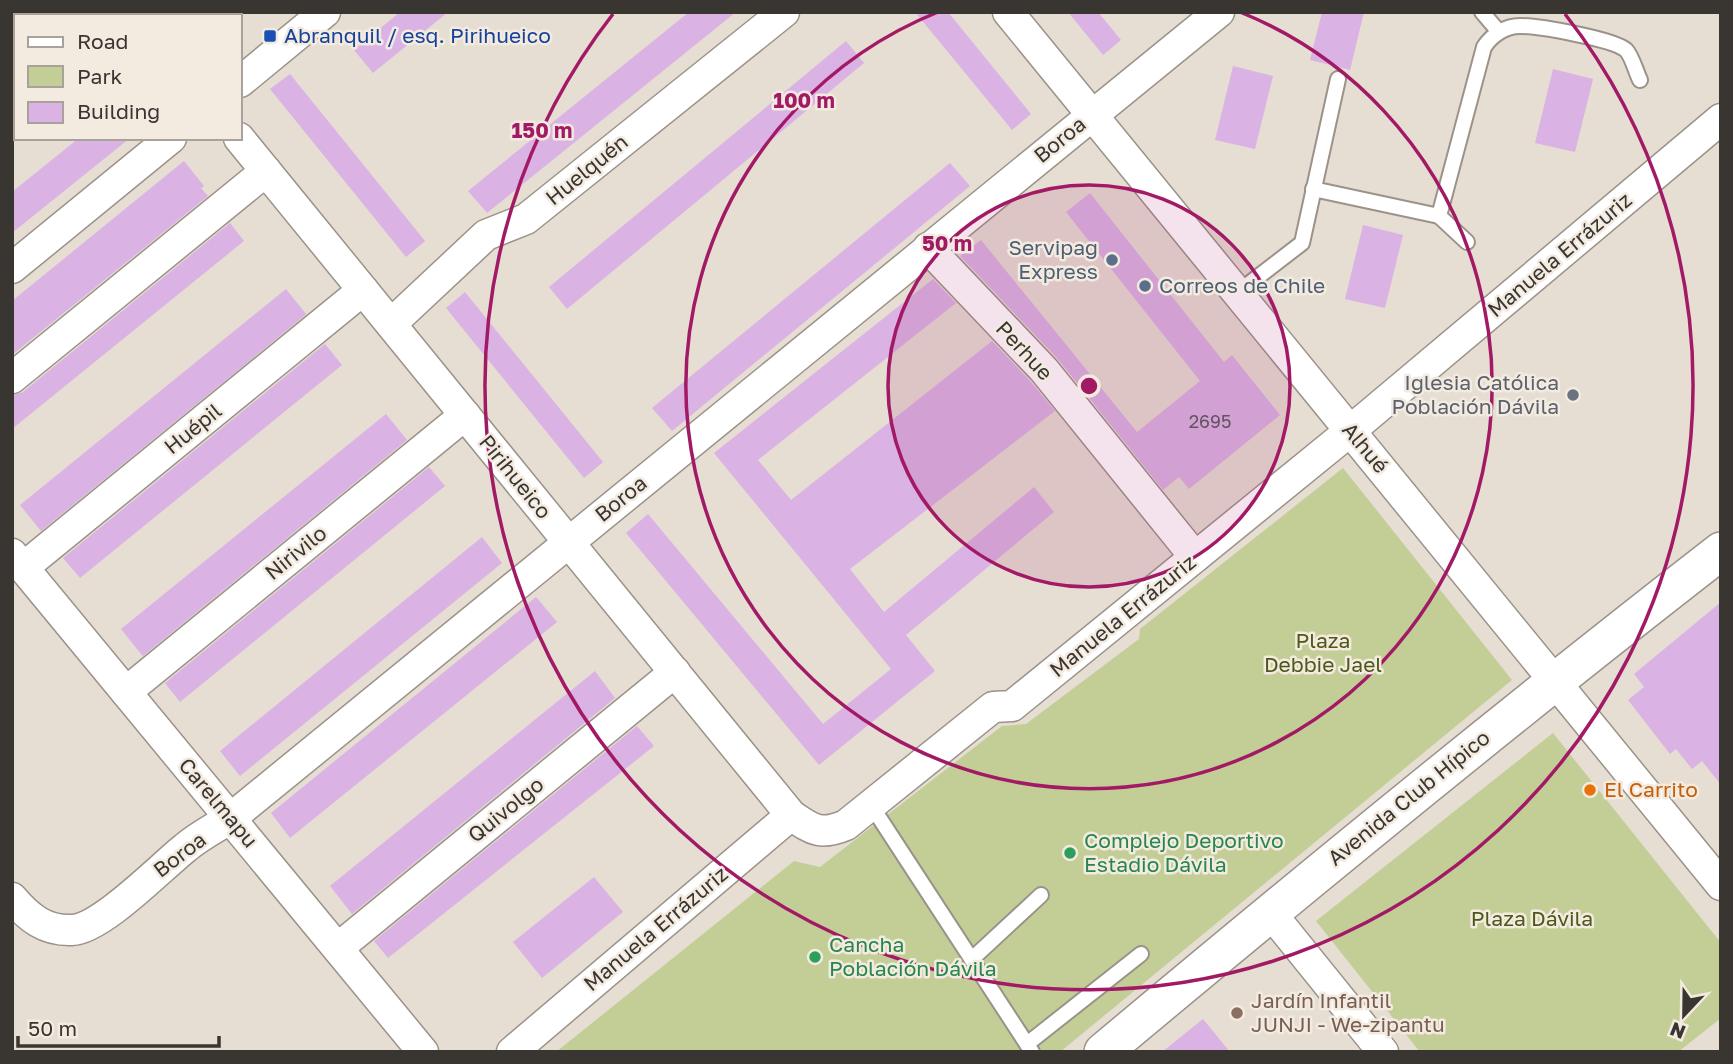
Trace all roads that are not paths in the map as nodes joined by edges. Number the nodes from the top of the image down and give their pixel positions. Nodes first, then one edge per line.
1 (325, 12) edge
2 (784, 12) edge
3 (1008, 12) edge
4 (1219, 12) edge
5 (1482, 12) edge
6 (1499, 32) junction
7 (1338, 79) dead end
8 (242, 80) edge
9 (1640, 80) dead end
10 (1091, 114) junction
11 (1721, 120) edge
12 (169, 140) edge
13 (241, 140) edge
14 (266, 171) junction
15 (1313, 189) junction
16 (1439, 216) junction
17 (1467, 242) dead end
18 (928, 248) junction
19 (12, 268) edge
20 (363, 290) junction
21 (1237, 293) junction
22 (391, 324) junction
23 (12, 379) edge
24 (465, 415) junction
25 (1350, 431) junction
26 (569, 542) junction
27 (1721, 551) edge
28 (1195, 557) junction
29 (18, 560) edge
30 (675, 673) junction
31 (1553, 682) junction
32 (126, 692) junction
33 (871, 804) junction
34 (791, 815) junction
35 (231, 818) junction
36 (1721, 884) edge
37 (1041, 895) dead end
38 (12, 898) edge
39 (1270, 912) junction
40 (338, 948) junction
41 (1141, 954) dead end
42 (972, 958) junction
43 (1030, 1048) edge
44 (423, 1052) edge
45 (512, 1052) edge
46 (1103, 1052) edge
47 (1383, 1052) edge

1 - 8 street
2 - 22 street, Huelquén
3 - 10 street, Alhué
4 - 10 street, Boroa
5 - 6 lane
6 - 9 lane
6 - 16 lane
7 - 15 lane
10 - 18 street, Boroa
10 - 21 street, Alhué
11 - 25 street, Manuela Errázuriz
12 - 19 street
13 - 14 street, Pirihueico
14 - 20 street, Pirihueico
14 - 23 street
15 - 16 lane
15 - 21 lane
16 - 17 lane
18 - 26 street, Boroa
18 - 28 street, Perhue
20 - 22 street, Pirihueico
20 - 29 street, Huépil
21 - 25 street, Alhué
22 - 24 street, Pirihueico
24 - 26 street, Pirihueico
24 - 32 street, Nirivilo
25 - 28 street, Manuela Errázuriz
25 - 31 street, Alhué
26 - 30 street, Pirihueico
26 - 35 street, Boroa
27 - 31 street, Avenida Club Hípico
28 - 33 street, Manuela Errázuriz
29 - 32 street, Carelmapu
30 - 34 street, Pirihueico
30 - 40 street, Quivolgo
31 - 36 street, Alhué
31 - 39 street, Avenida Club Hípico
32 - 35 street, Carelmapu
33 - 34 street, Manuela Errázuriz
33 - 42 lane
34 - 45 street, Manuela Errázuriz
35 - 38 street, Boroa
35 - 40 street, Carelmapu
37 - 42 lane
39 - 46 street, Avenida Club Hípico
39 - 47 street
40 - 44 street, Carelmapu
41 - 43 lane
42 - 43 lane

